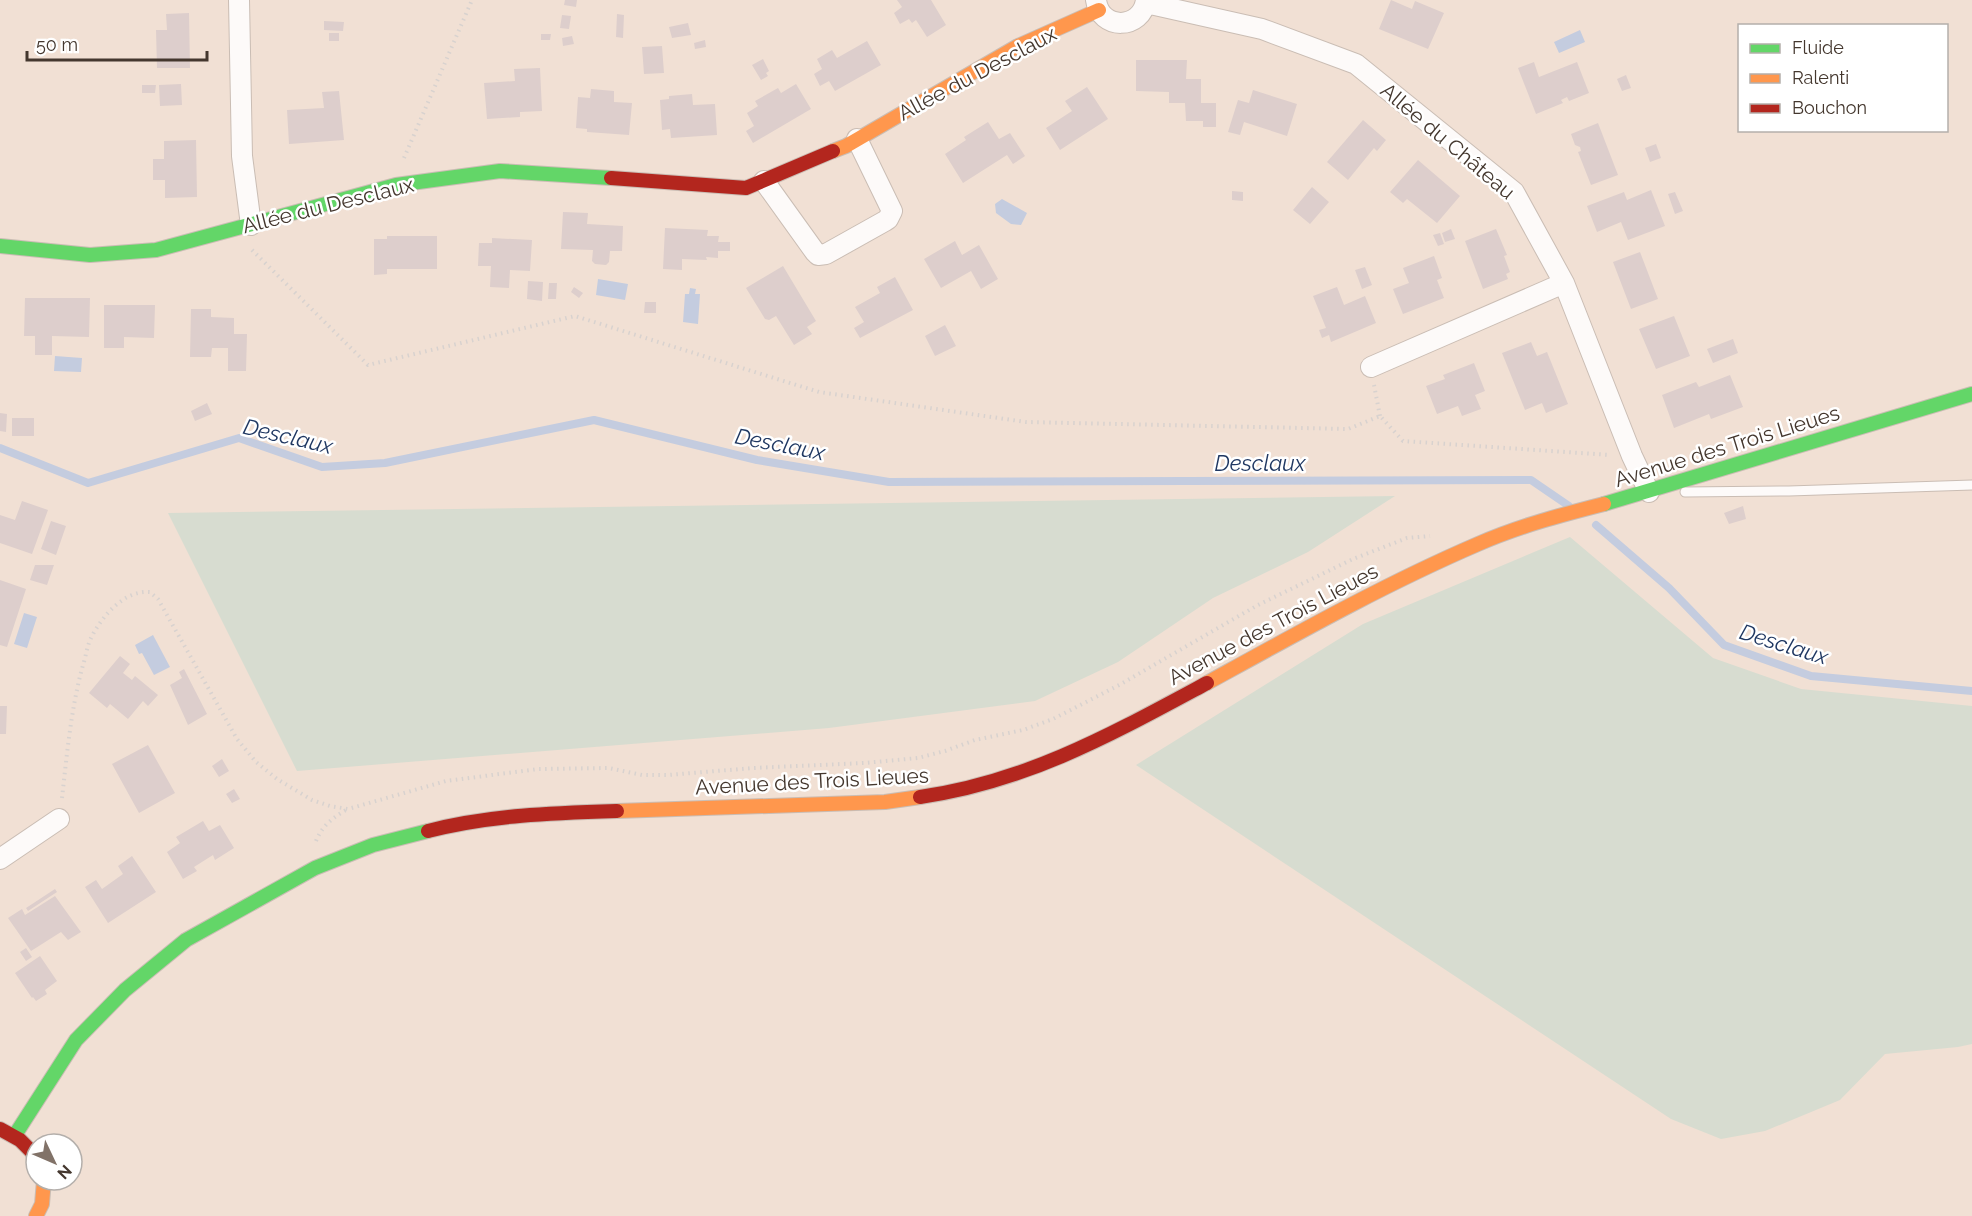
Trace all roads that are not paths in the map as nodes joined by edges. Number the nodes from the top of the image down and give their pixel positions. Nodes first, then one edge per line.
1 (239, 0) edge
2 (1146, 2) edge
3 (1097, 5) edge
4 (857, 139) junction
5 (764, 181) junction
6 (251, 225) junction
7 (0, 246) edge
8 (1564, 283) junction
9 (1371, 367) road end
10 (1972, 394) edge
11 (1972, 485) edge
12 (1649, 492) junction
13 (59, 819) road end
14 (0, 859) edge
15 (0, 1129) edge
16 (15, 1135) junction
17 (24, 1142) edge
18 (43, 1192) edge
19 (36, 1216) edge

1 - 6 street
2 - 3 street
2 - 8 street, Allée du Château
3 - 4 main road, Allée du Desclaux
4 - 5 main road, Allée du Desclaux
4 - 5 street
5 - 6 main road, Allée du Desclaux
6 - 7 main road, Allée du Desclaux
8 - 9 street
8 - 12 street, Allée du Château
10 - 12 main road, Avenue des Trois Lieues
11 - 12 lane
12 - 16 main road, Avenue des Trois Lieues
13 - 14 street
15 - 16 main road
16 - 17 main road
18 - 19 main road

